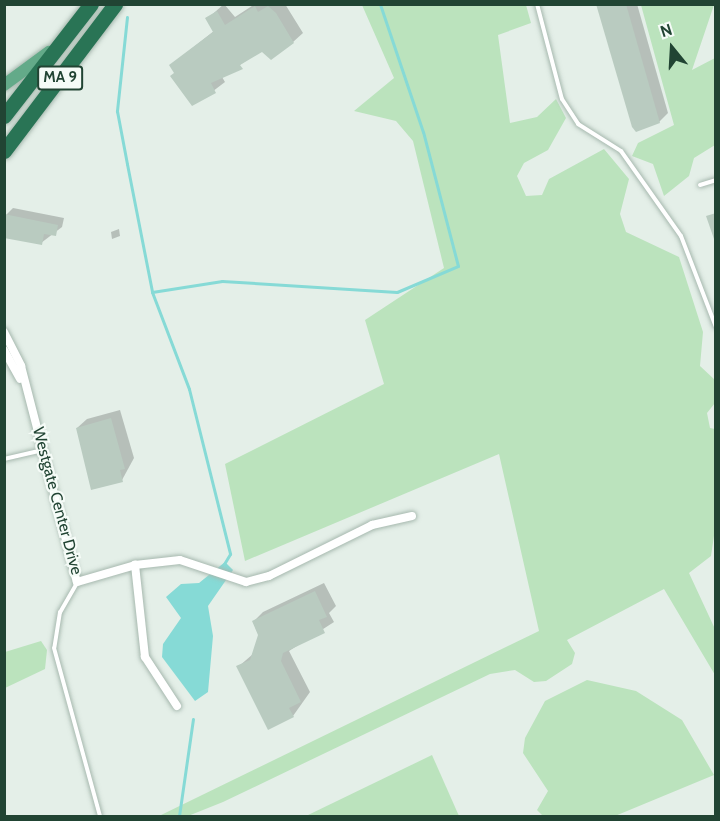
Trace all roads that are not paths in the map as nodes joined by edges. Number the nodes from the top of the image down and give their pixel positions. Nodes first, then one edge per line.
1 (91, 4) edge
2 (115, 4) edge
3 (537, 4) edge
4 (56, 45) junction
5 (4, 85) edge
6 (4, 116) edge
7 (4, 151) edge
8 (716, 180) edge
9 (700, 185) dead end
10 (716, 327) edge
11 (4, 332) edge
12 (4, 350) edge
13 (29, 399) junction
14 (43, 450) junction
15 (4, 459) edge
16 (412, 516) dead end
17 (135, 565) junction
18 (77, 582) junction
19 (177, 706) dead end
20 (99, 816) edge

1 - 4 highway, MA 9
2 - 7 highway, MA 9
3 - 10 lane
4 - 5 main road
4 - 6 highway, MA 9
8 - 9 lane
11 - 13 street, Westgate Center Drive
12 - 13 street, Westgate Center Drive
13 - 14 street, Westgate Center Drive
14 - 15 lane
14 - 18 street, Westgate Center Drive
16 - 17 street, Westgate Center Drive
17 - 18 street, Westgate Center Drive
17 - 19 street
18 - 20 lane

